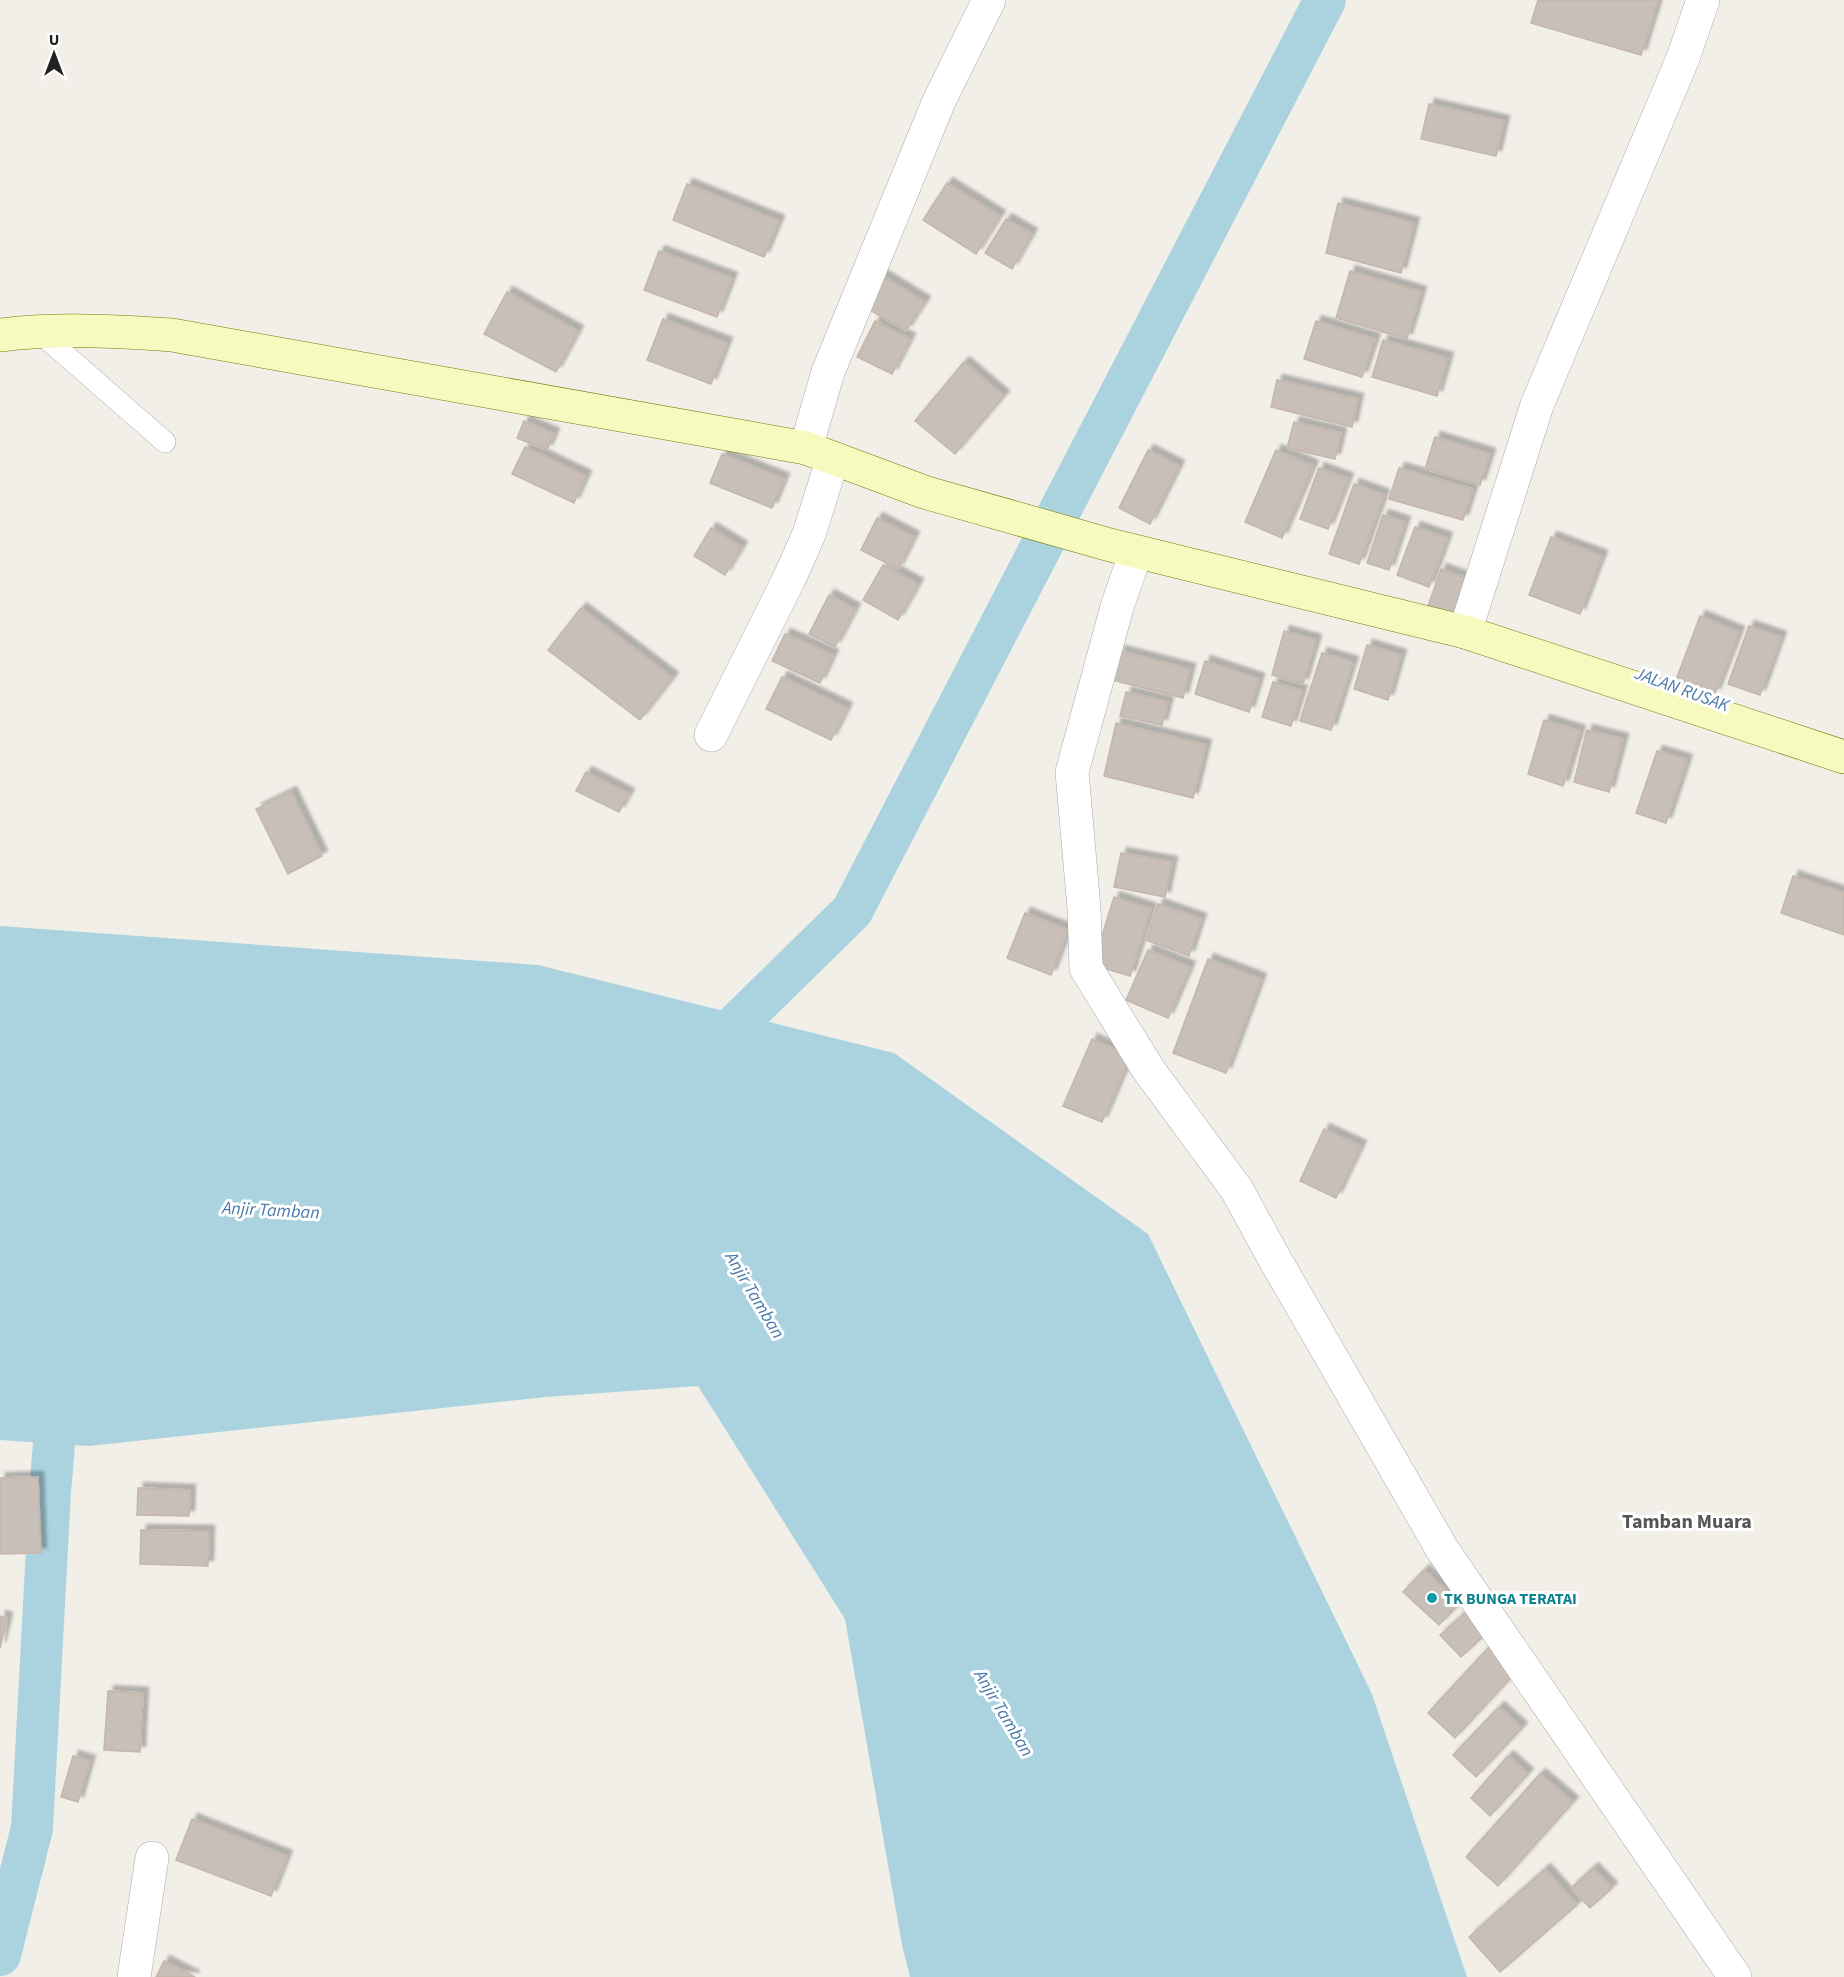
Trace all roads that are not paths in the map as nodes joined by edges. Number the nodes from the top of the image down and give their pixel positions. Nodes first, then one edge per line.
1 (989, 0) edge
2 (1703, 0) edge
3 (38, 331) junction
4 (0, 335) edge
5 (165, 442) dead end
6 (819, 453) junction
7 (1123, 548) junction
8 (1465, 632) junction
9 (711, 735) dead end
10 (1844, 757) edge
11 (152, 1858) dead end
12 (134, 1977) edge
13 (1735, 1977) edge

1 - 6 street
2 - 8 street
3 - 4 street
3 - 5 lane
3 - 6 street
6 - 7 street
6 - 9 street
7 - 8 street
7 - 13 street
8 - 10 street
11 - 12 street

